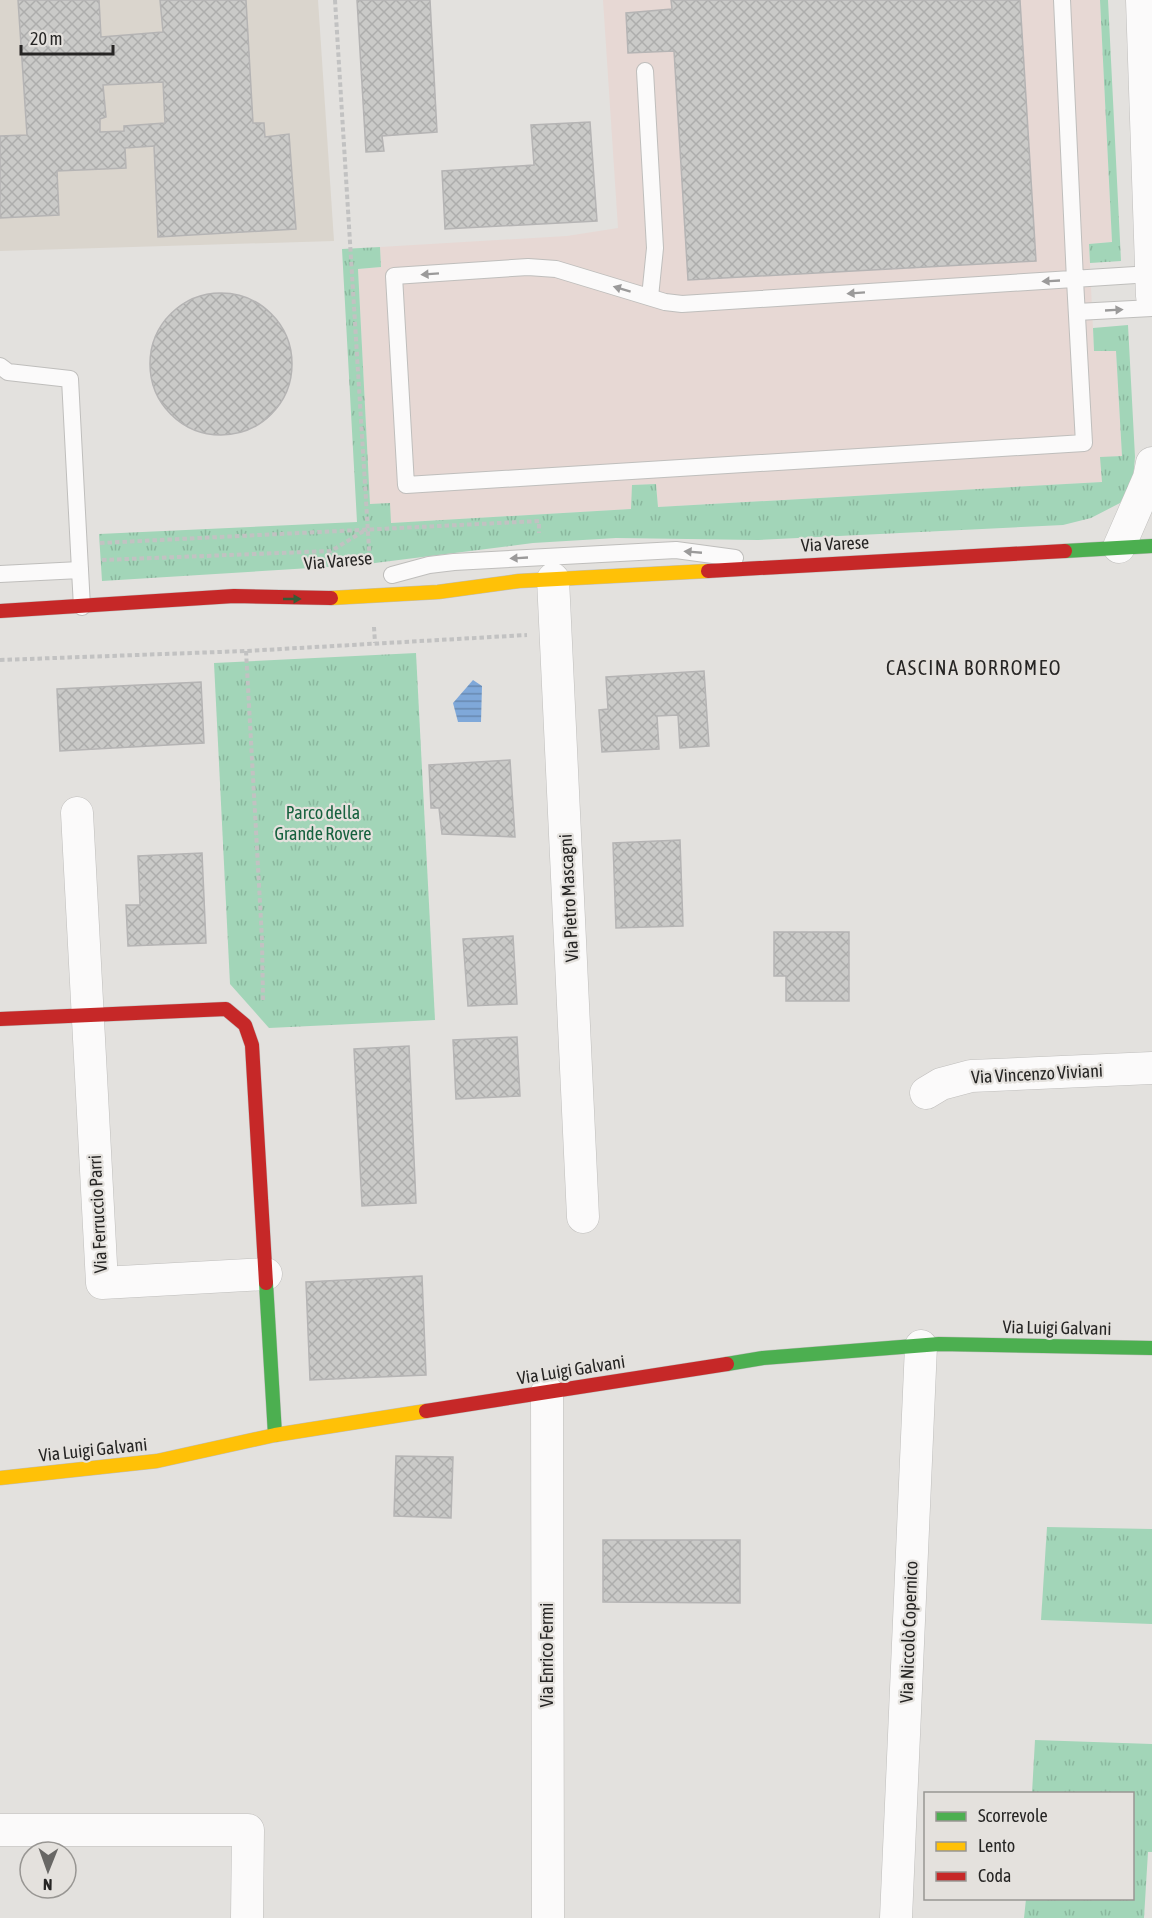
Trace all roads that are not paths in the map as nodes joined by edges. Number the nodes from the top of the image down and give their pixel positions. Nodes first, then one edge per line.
1 (1062, 0) edge
2 (1142, 0) edge
3 (645, 71) dead end
4 (1075, 280) junction
5 (1151, 285) edge
6 (650, 297) junction
7 (1152, 308) edge
8 (1077, 312) junction
9 (0, 366) edge
10 (1152, 463) edge
11 (1152, 546) edge
12 (1119, 547) junction
13 (80, 565) junction
14 (771, 566) junction
15 (0, 574) edge
16 (392, 575) junction
17 (370, 577) road end
18 (553, 579) junction
19 (519, 581) junction
20 (297, 583) dead end
21 (234, 596) junction
22 (82, 607) junction
23 (0, 611) edge
24 (77, 813) dead end
25 (86, 1017) junction
26 (0, 1019) edge
27 (1152, 1068) edge
28 (926, 1093) dead end
29 (583, 1217) dead end
30 (266, 1274) junction
31 (921, 1346) junction
32 (1152, 1348) edge
33 (547, 1392) junction
34 (275, 1435) junction
35 (0, 1478) edge
36 (0, 1830) edge
37 (247, 1918) edge
38 (548, 1918) edge
39 (896, 1918) edge

1 - 4 lane
2 - 5 street
3 - 6 lane
4 - 5 lane
4 -> 6 lane
4 - 8 lane
6 -> 8 lane
8 -> 7 lane
9 - 13 lane
10 - 12 street
11 - 12 street, Via Varese
12 - 14 street, Via Varese
13 - 15 lane
13 - 22 lane
14 -> 16 lane
14 - 18 street, Via Varese
16 - 17 street, Via Varese
16 - 19 street, Via Varese
18 - 19 street, Via Varese
18 - 29 street, Via Pietro Mascagni
21 -> 19 street, Via Varese
20 - 21 street, Via Varese
21 - 22 street, Via Varese
22 - 23 street, Via Varese
24 - 25 street, Via Ferruccio Parri
25 - 26 street
25 - 30 street
25 - 30 street, Via Ferruccio Parri
27 - 28 street, Via Vincenzo Viviani
30 - 34 street
31 - 32 street, Via Luigi Galvani
31 - 33 street, Via Luigi Galvani
31 - 39 street, Via Niccolò Copernico
33 - 34 street, Via Luigi Galvani
33 - 38 street, Via Enrico Fermi
34 - 35 street, Via Luigi Galvani
36 - 37 street

